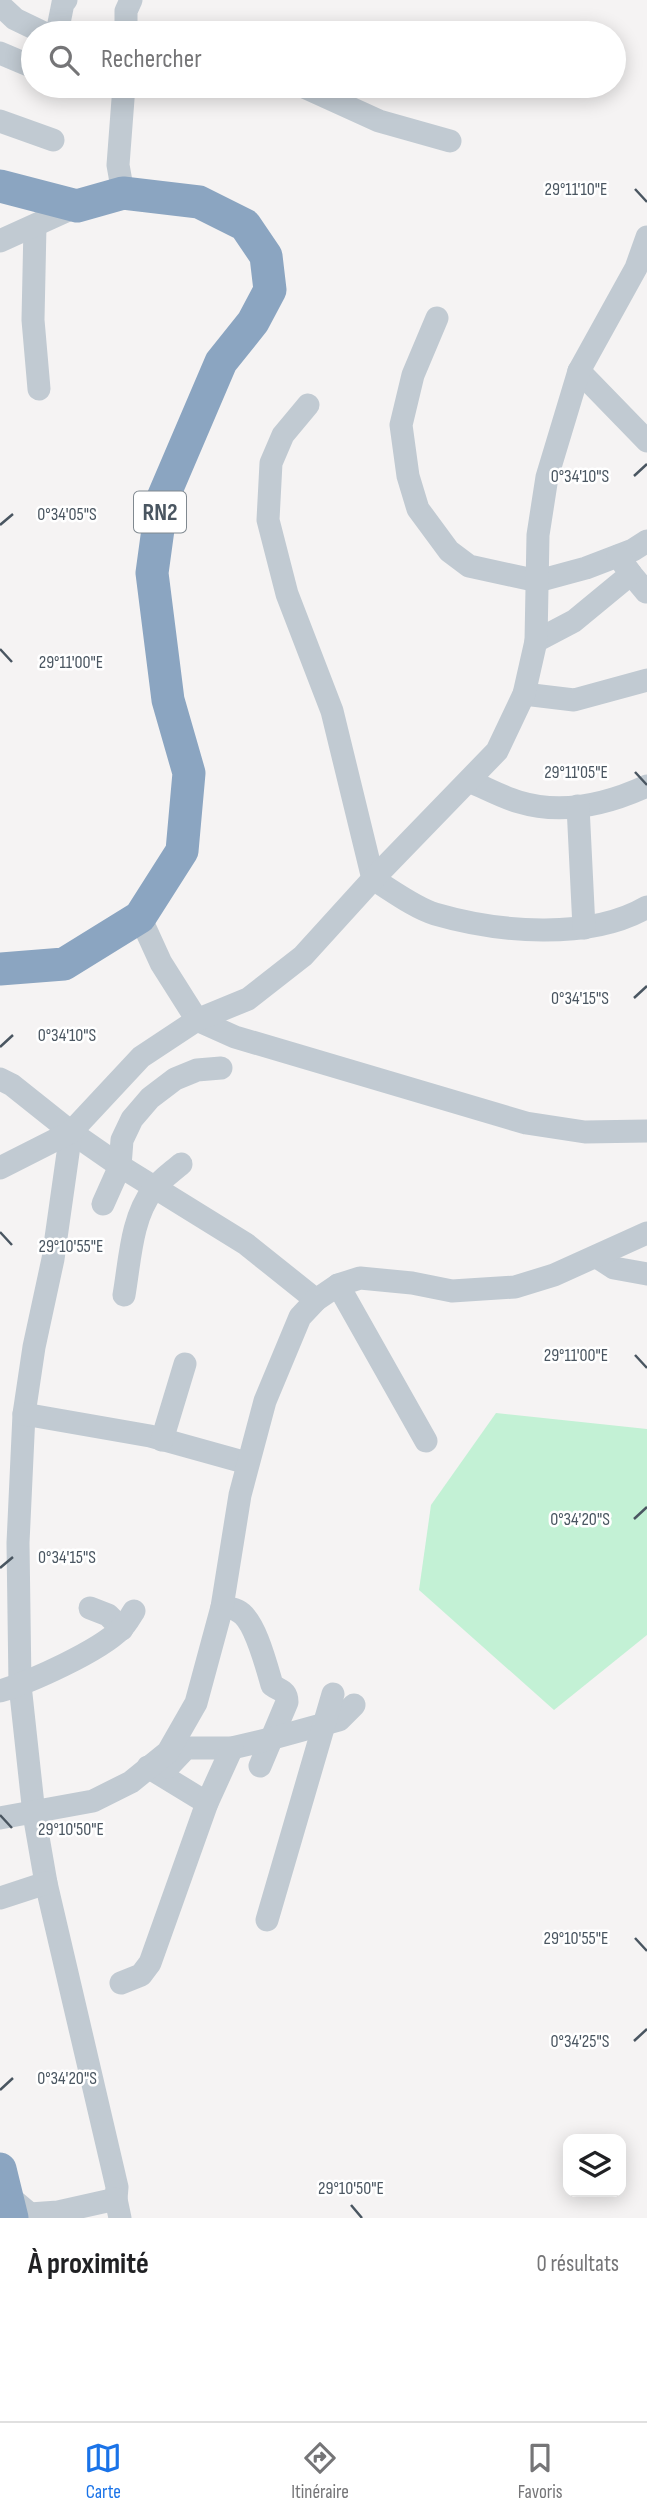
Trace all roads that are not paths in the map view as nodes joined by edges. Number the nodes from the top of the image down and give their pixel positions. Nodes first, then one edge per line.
1 (66, 0) edge
2 (131, 0) edge
3 (0, 5) edge
4 (59, 21) edge
5 (126, 21) edge
6 (21, 22) edge
7 (0, 53) edge
8 (21, 62) edge
9 (119, 98) edge
10 (328, 98) edge
11 (0, 121) edge
12 (53, 140) dead end
13 (450, 141) dead end
14 (0, 186) edge
15 (123, 193) junction
16 (77, 206) junction
17 (35, 226) junction
18 (647, 237) edge
19 (0, 241) edge
20 (641, 266) edge
21 (437, 318) dead end
22 (579, 371) junction
23 (38, 389) dead end
24 (308, 405) dead end
25 (647, 441) edge
26 (647, 541) edge
27 (624, 565) junction
28 (538, 581) junction
29 (646, 592) edge
30 (536, 642) junction
31 (647, 680) edge
32 (524, 694) junction
33 (469, 780) junction
34 (647, 786) edge
35 (578, 806) junction
36 (373, 879) junction
37 (647, 907) edge
38 (140, 917) junction
39 (584, 928) junction
40 (0, 969) edge
41 (197, 1020) junction
42 (220, 1068) dead end
43 (0, 1079) edge
44 (647, 1131) edge
45 (71, 1132) junction
46 (181, 1164) dead end
47 (120, 1166) junction
48 (0, 1168) edge
49 (155, 1187) junction
50 (103, 1204) dead end
51 (647, 1233) edge
52 (597, 1257) junction
53 (647, 1274) edge
54 (338, 1285) junction
55 (124, 1295) dead end
56 (316, 1300) junction
57 (185, 1364) dead end
58 (24, 1414) junction
59 (162, 1440) junction
60 (426, 1441) dead end
61 (247, 1463) junction
62 (222, 1607) junction
63 (90, 1608) dead end
64 (10, 1688) edge
65 (333, 1693) dead end
66 (354, 1705) dead end
67 (324, 1724) junction
68 (270, 1739) junction
69 (232, 1748) junction
70 (260, 1766) dead end
71 (155, 1771) junction
72 (207, 1802) junction
73 (34, 1814) junction
74 (0, 1818) edge
75 (46, 1883) junction
76 (0, 1899) edge
77 (267, 1920) dead end
78 (121, 1983) dead end
79 (5, 2193) edge
80 (118, 2209) edge

1 - 4 street
2 - 5 street
3 - 6 street
7 - 8 street
9 - 15 street
10 - 13 street
11 - 12 street
14 - 16 highway
15 - 16 highway, RN2
15 - 38 highway, RN2
16 - 17 street
17 - 19 street
17 - 23 street
18 - 20 street
20 - 22 street
21 - 28 street
22 - 25 street
22 - 28 street
24 - 36 street
26 - 27 street
27 - 28 street
27 - 29 street
27 - 30 street
28 - 30 street
30 - 32 street
31 - 32 street
32 - 33 street
33 - 35 street
33 - 36 street
34 - 35 street
35 - 39 street
36 - 39 street
36 - 41 street
37 - 39 street
38 - 40 highway, RN2
38 - 41 street
41 - 44 street
41 - 45 street
42 - 47 street
43 - 45 street
45 - 47 street
45 - 48 street
45 - 58 street
46 - 49 street
47 - 49 street
47 - 50 street
49 - 55 street
49 - 56 street
51 - 52 street
52 - 53 street
52 - 54 street
54 - 56 street
54 - 60 street
56 - 61 street
57 - 59 street
58 - 59 street
58 - 64 street
59 - 61 street
61 - 62 street
62 - 68 street
62 - 71 street
63 - 64 street
64 - 73 street
65 - 67 street
66 - 67 street
67 - 68 street
67 - 77 street
68 - 69 street
68 - 70 street
69 - 71 street
69 - 72 street
71 - 72 street
71 - 73 street
72 - 78 street
73 - 74 street
73 - 75 street
75 - 76 street
75 - 80 street
79 - 80 street

